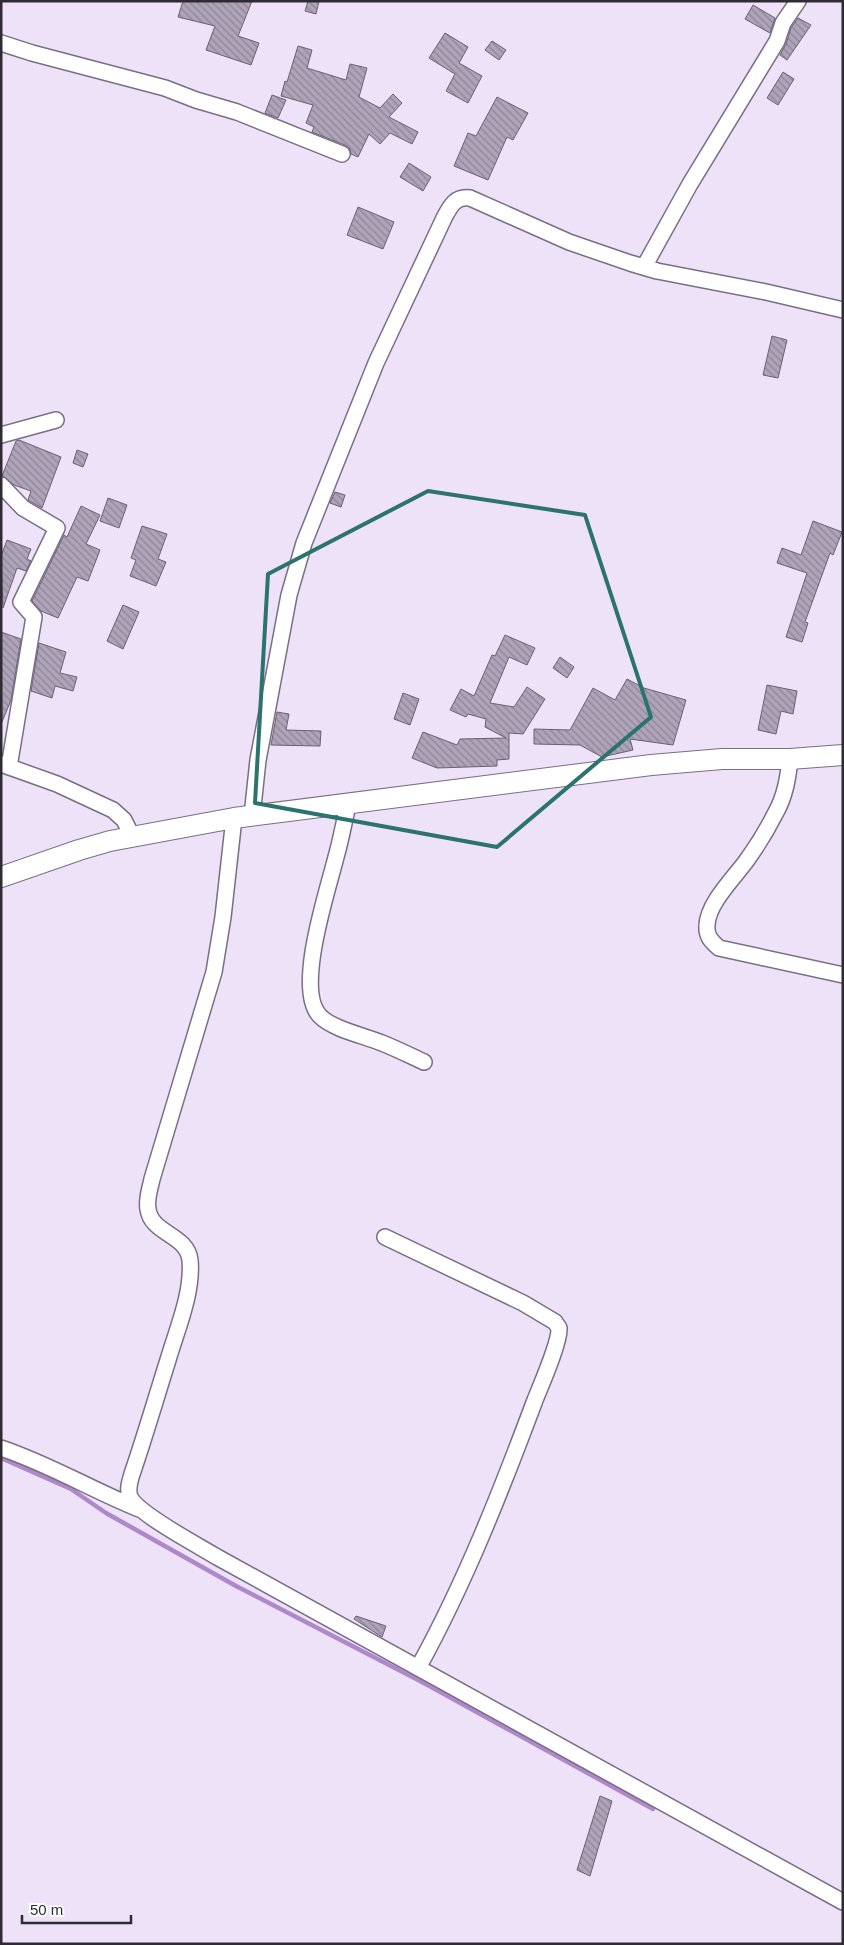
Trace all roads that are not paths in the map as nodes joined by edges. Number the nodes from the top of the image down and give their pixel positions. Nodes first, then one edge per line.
1 (798, 1) edge
2 (1, 43) edge
3 (342, 154) dead end
4 (644, 267) junction
5 (843, 310) edge
6 (56, 420) dead end
7 (1, 435) edge
8 (1, 485) edge
9 (843, 755) edge
10 (790, 759) junction
11 (5, 765) edge
12 (348, 805) junction
13 (243, 817) junction
14 (132, 836) junction
15 (1, 878) edge
16 (843, 976) edge
17 (424, 1062) dead end
18 (385, 1236) dead end
19 (1, 1448) edge
20 (139, 1509) junction
21 (418, 1668) junction
22 (843, 1902) edge

1 - 4 street
2 - 3 street
4 - 5 street
4 - 13 street
6 - 7 street
8 - 11 street
9 - 10 main road
10 - 12 main road
10 - 16 street
11 - 14 street
12 - 13 main road
12 - 17 street
13 - 14 main road
13 - 20 street
14 - 15 main road
18 - 21 street
19 - 20 street
20 - 21 street
21 - 22 street

